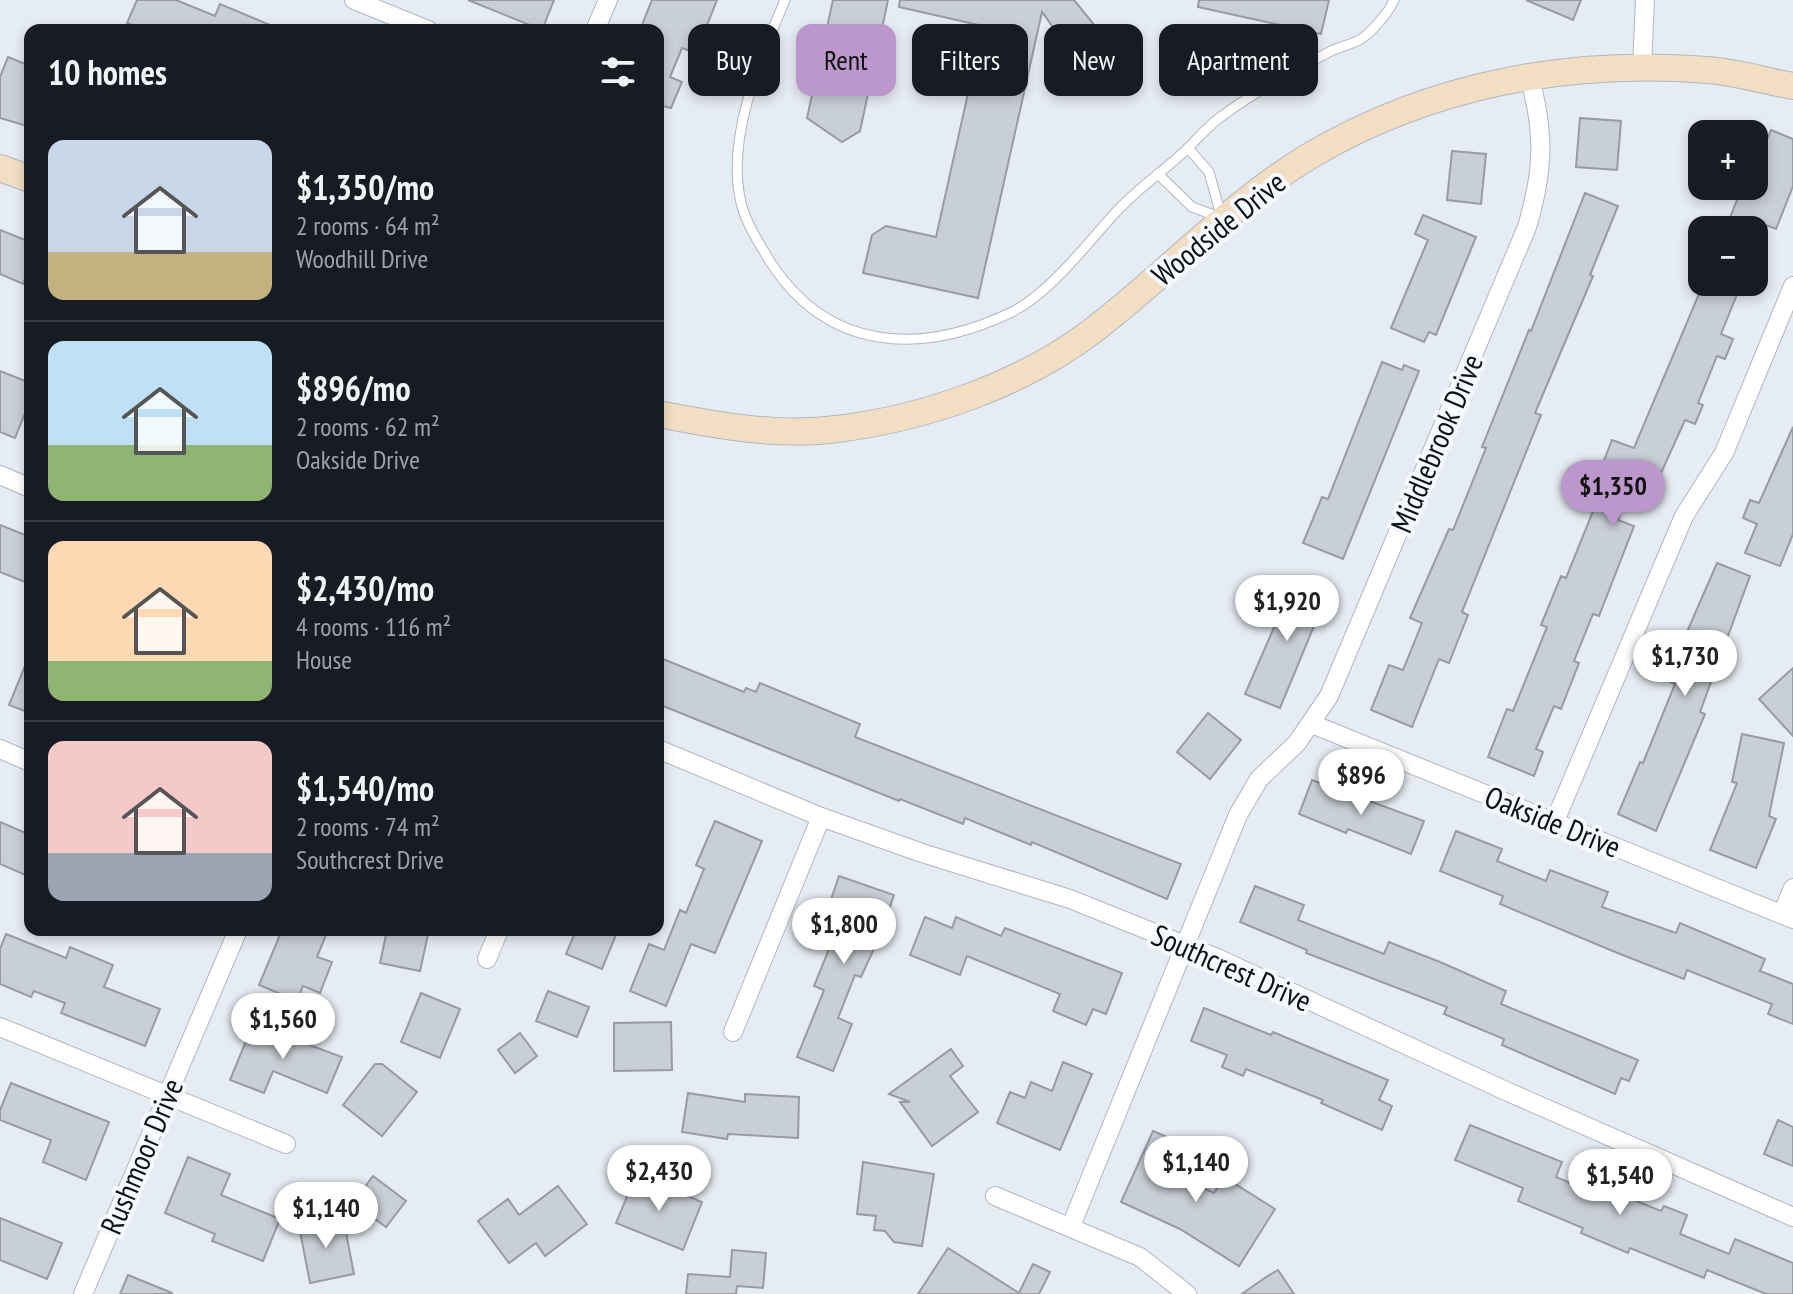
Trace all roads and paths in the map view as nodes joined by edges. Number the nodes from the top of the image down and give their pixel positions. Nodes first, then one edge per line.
1 (354, 0) edge
2 (608, 0) edge
3 (785, 0) edge
4 (1394, 0) edge
5 (1645, 0) edge
6 (413, 24) edge
7 (598, 24) edge
8 (1642, 67) junction
9 (1529, 75) junction
10 (1793, 86) edge
11 (1188, 148) junction
12 (0, 168) edge
13 (1158, 174) junction
14 (24, 177) edge
15 (1222, 219) junction
16 (1793, 286) edge
17 (664, 415) edge
18 (0, 475) edge
19 (24, 485) edge
20 (1312, 724) junction
21 (0, 749) edge
22 (664, 752) edge
23 (24, 759) edge
24 (821, 817) junction
25 (1555, 821) junction
26 (1793, 888) edge
27 (1788, 916) edge
28 (235, 936) edge
29 (497, 936) edge
30 (1185, 946) junction
31 (487, 959) dead end
32 (0, 1027) edge
33 (733, 1032) dead end
34 (167, 1094) junction
35 (286, 1144) dead end
36 (995, 1196) dead end
37 (1793, 1217) edge
38 (1071, 1226) junction
39 (83, 1294) edge
40 (1187, 1294) edge

1 - 6 street
2 - 7 street
3 - 13 lane
4 - 11 lane
5 - 8 street
8 - 9 street, Woodside Drive
8 - 10 street, Woodside Drive
9 - 15 street, Woodside Drive
9 - 20 street, Middlebrook Drive
11 - 13 lane
11 - 15 lane
12 - 14 street
13 - 15 lane
15 - 17 street, Woodside Drive
16 - 25 street
18 - 19 street
20 - 25 street, Oakside Drive
20 - 30 street, Middlebrook Drive
21 - 23 street
22 - 24 street, Southcrest Drive
24 - 30 street, Southcrest Drive
24 - 33 street
25 - 27 street, Oakside Drive
26 - 27 street
28 - 34 street, Rushmoor Drive
29 - 31 street
30 - 37 street, Southcrest Drive
30 - 38 street, Middlebrook Drive
32 - 34 street
34 - 35 street
34 - 39 street, Rushmoor Drive
36 - 38 street
38 - 40 street

